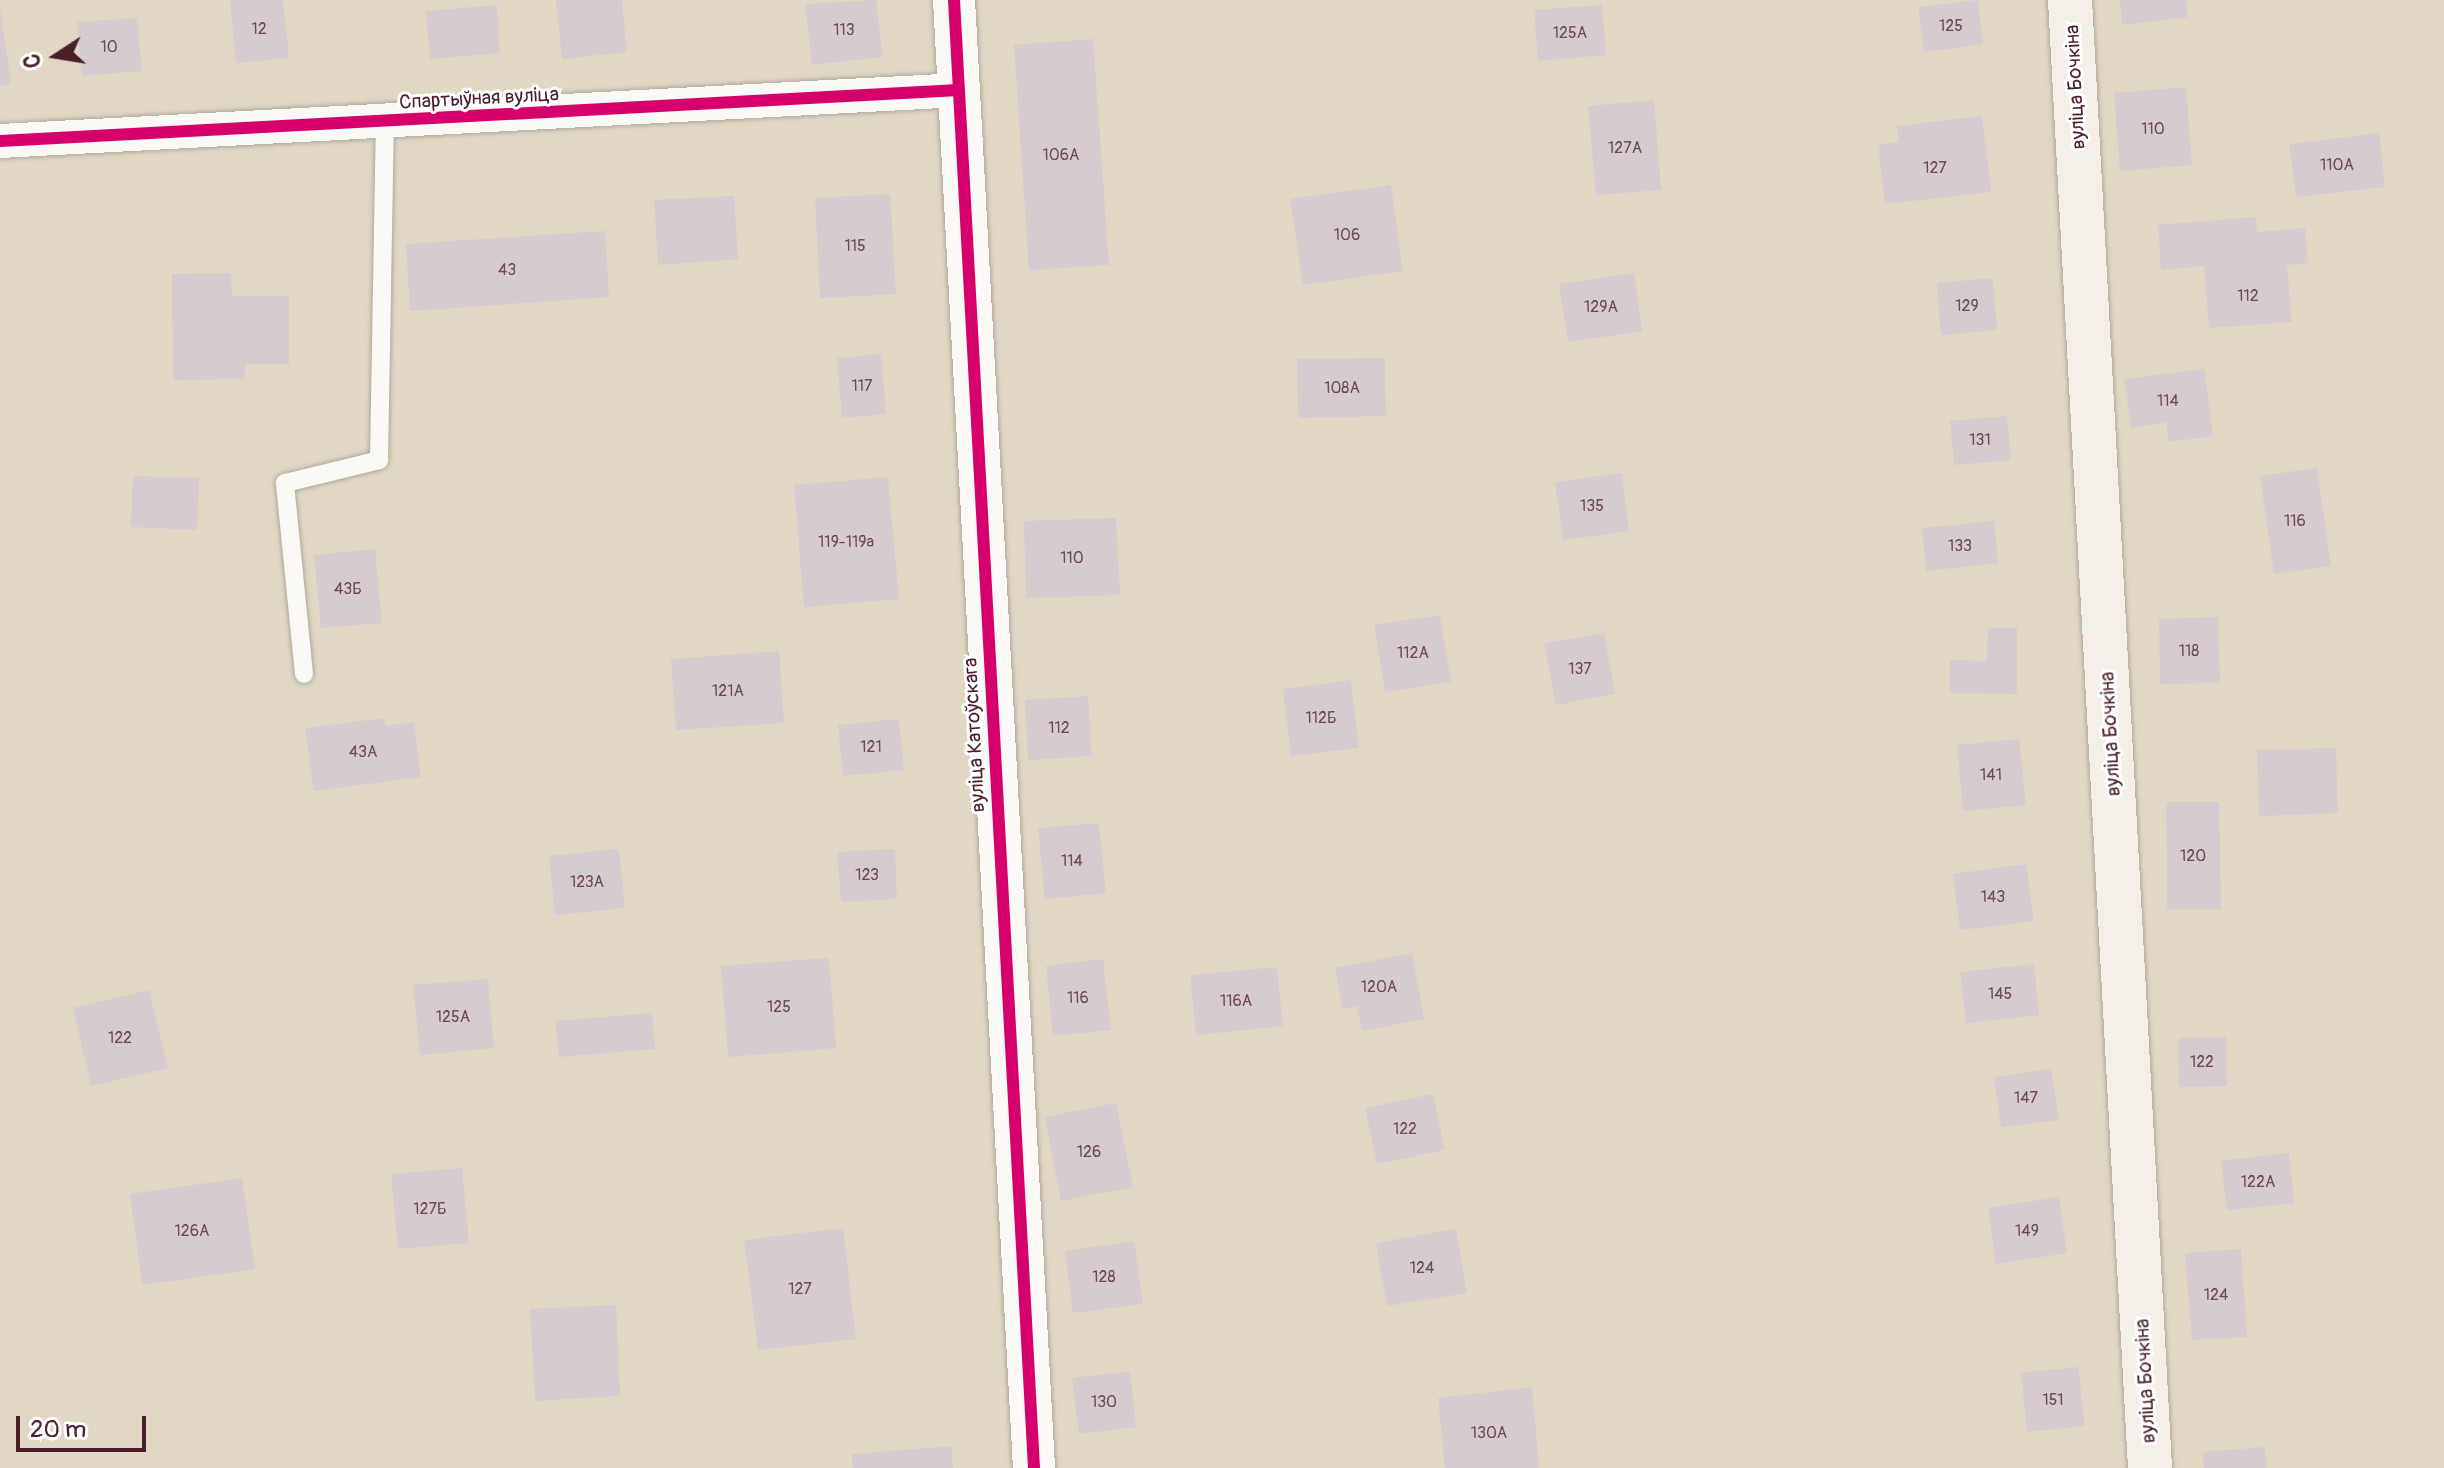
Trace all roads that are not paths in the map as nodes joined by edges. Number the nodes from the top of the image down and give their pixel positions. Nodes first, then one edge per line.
1 (954, 0) edge
2 (2070, 0) edge
3 (959, 90) junction
4 (385, 122) junction
5 (0, 141) edge
6 (304, 674) dead end
7 (1034, 1468) edge
8 (2150, 1468) edge

1 - 3 street, вуліца Катоўскага
2 - 8 main road, вуліца Бочкіна
3 - 4 street, Спартыўная вуліца
3 - 7 street, вуліца Катоўскага
4 - 5 street, Спартыўная вуліца
4 - 6 lane

